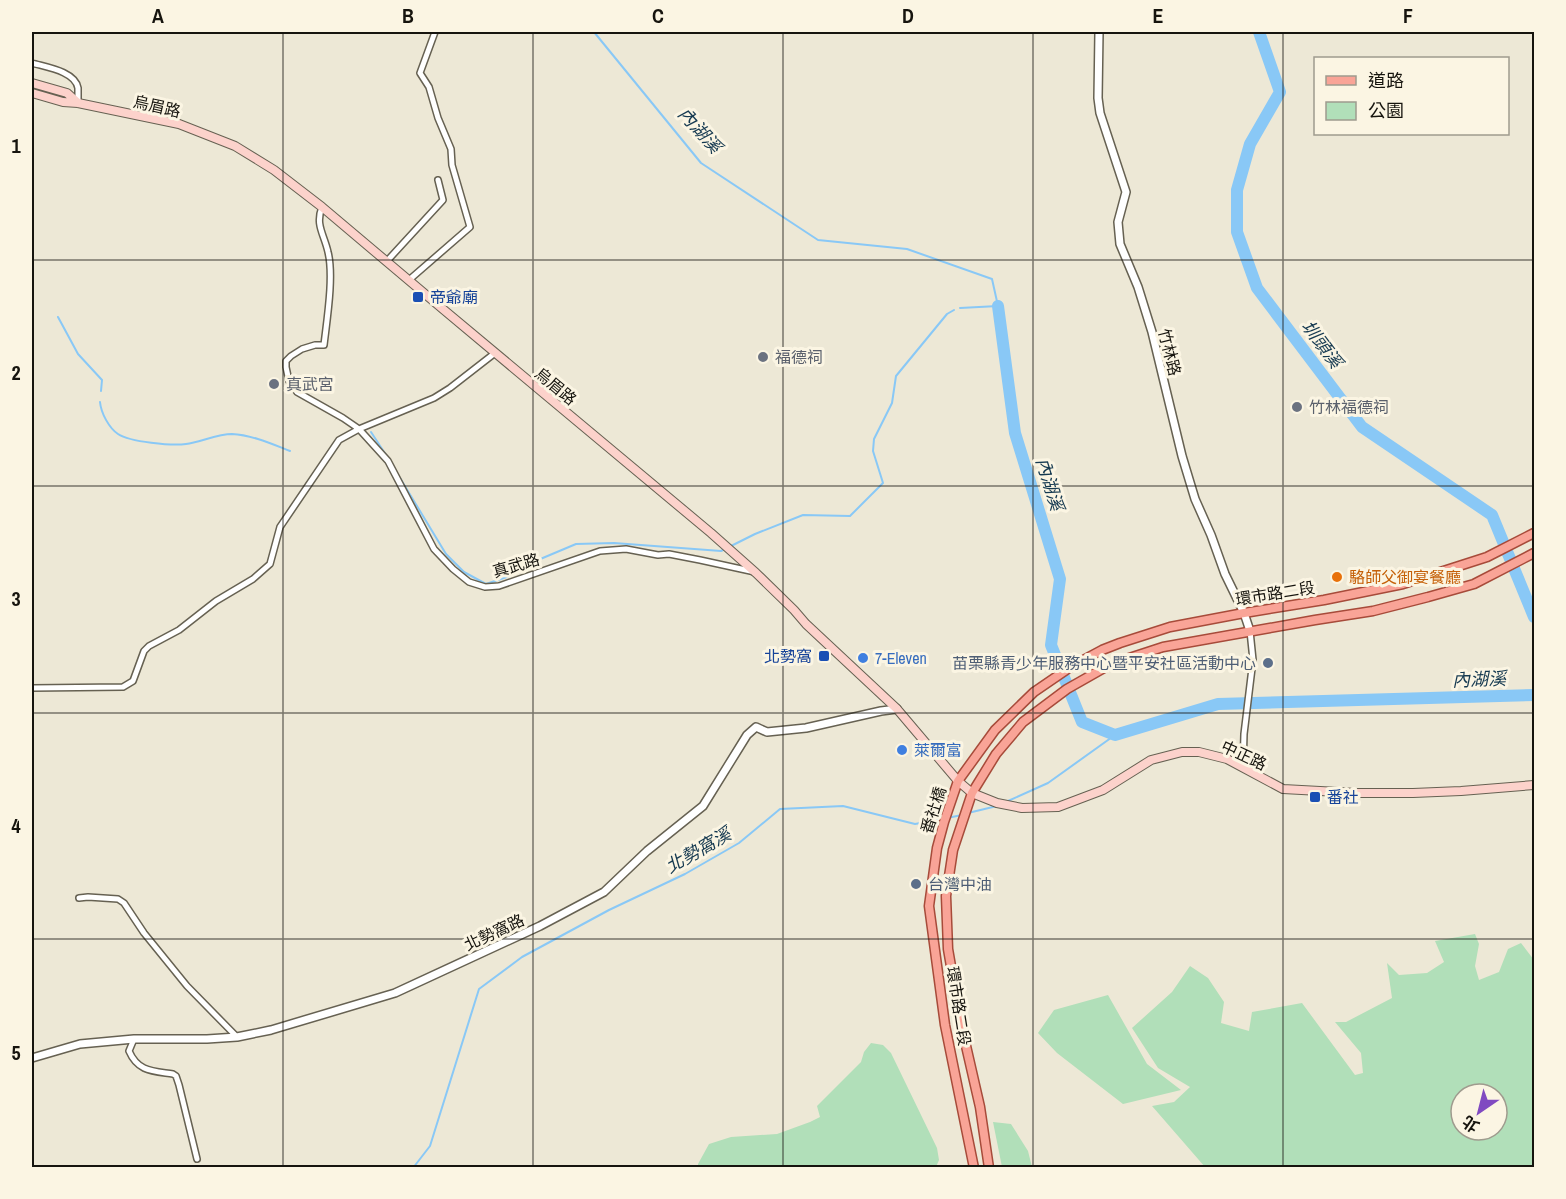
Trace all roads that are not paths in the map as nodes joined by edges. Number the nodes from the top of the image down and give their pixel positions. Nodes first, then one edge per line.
1 (435, 32) edge
2 (1099, 32) edge
3 (32, 63) edge
4 (32, 82) edge
5 (32, 93) edge
6 (78, 103) junction
7 (438, 180) dead end
8 (322, 207) junction
9 (387, 261) junction
10 (409, 280) junction
11 (495, 353) junction
12 (359, 429) junction
13 (1534, 533) edge
14 (1534, 553) edge
15 (756, 573) junction
16 (1244, 612) junction
17 (1250, 631) junction
18 (32, 688) edge
19 (897, 709) junction
20 (1243, 768) junction
21 (958, 781) junction
22 (1534, 785) edge
23 (972, 793) junction
24 (937, 848) joint
25 (953, 850) joint
26 (79, 898) dead end
27 (237, 1037) junction
28 (134, 1039) junction
29 (32, 1058) edge
30 (197, 1159) dead end
31 (974, 1167) edge
32 (989, 1167) edge

1 - 10 street
2 - 16 street, 竹林路
3 - 6 street
4 - 6 main road, 烏眉路
5 - 6 main road, 烏眉路
6 - 8 main road, 烏眉路
7 - 9 street
8 - 9 main road, 烏眉路
8 - 12 street, 真武路
9 - 10 main road, 烏眉路
10 - 11 main road, 烏眉路
11 - 12 street
11 - 15 main road, 烏眉路
12 - 15 street, 真武路
12 - 18 street
13 - 16 main road, 環市路二段
14 - 17 main road, 環市路二段
15 - 19 main road, 烏眉路
16 - 17 street, 竹林路
16 - 21 main road, 環市路二段
17 - 20 street, 竹林路
17 - 23 main road, 環市路二段
19 - 21 main road, 烏眉路
19 - 27 street, 北勢窩路
20 - 22 main road, 中正路
20 - 23 main road, 中正路
21 - 23 main road, 中正路
21 - 24 main road, 番社橋
23 - 25 main road, 番社橋
24 - 31 main road, 環市路二段
25 - 32 main road, 環市路二段
26 - 27 street
27 - 28 street, 北勢窩路
28 - 29 street, 北勢窩路
28 - 30 street

